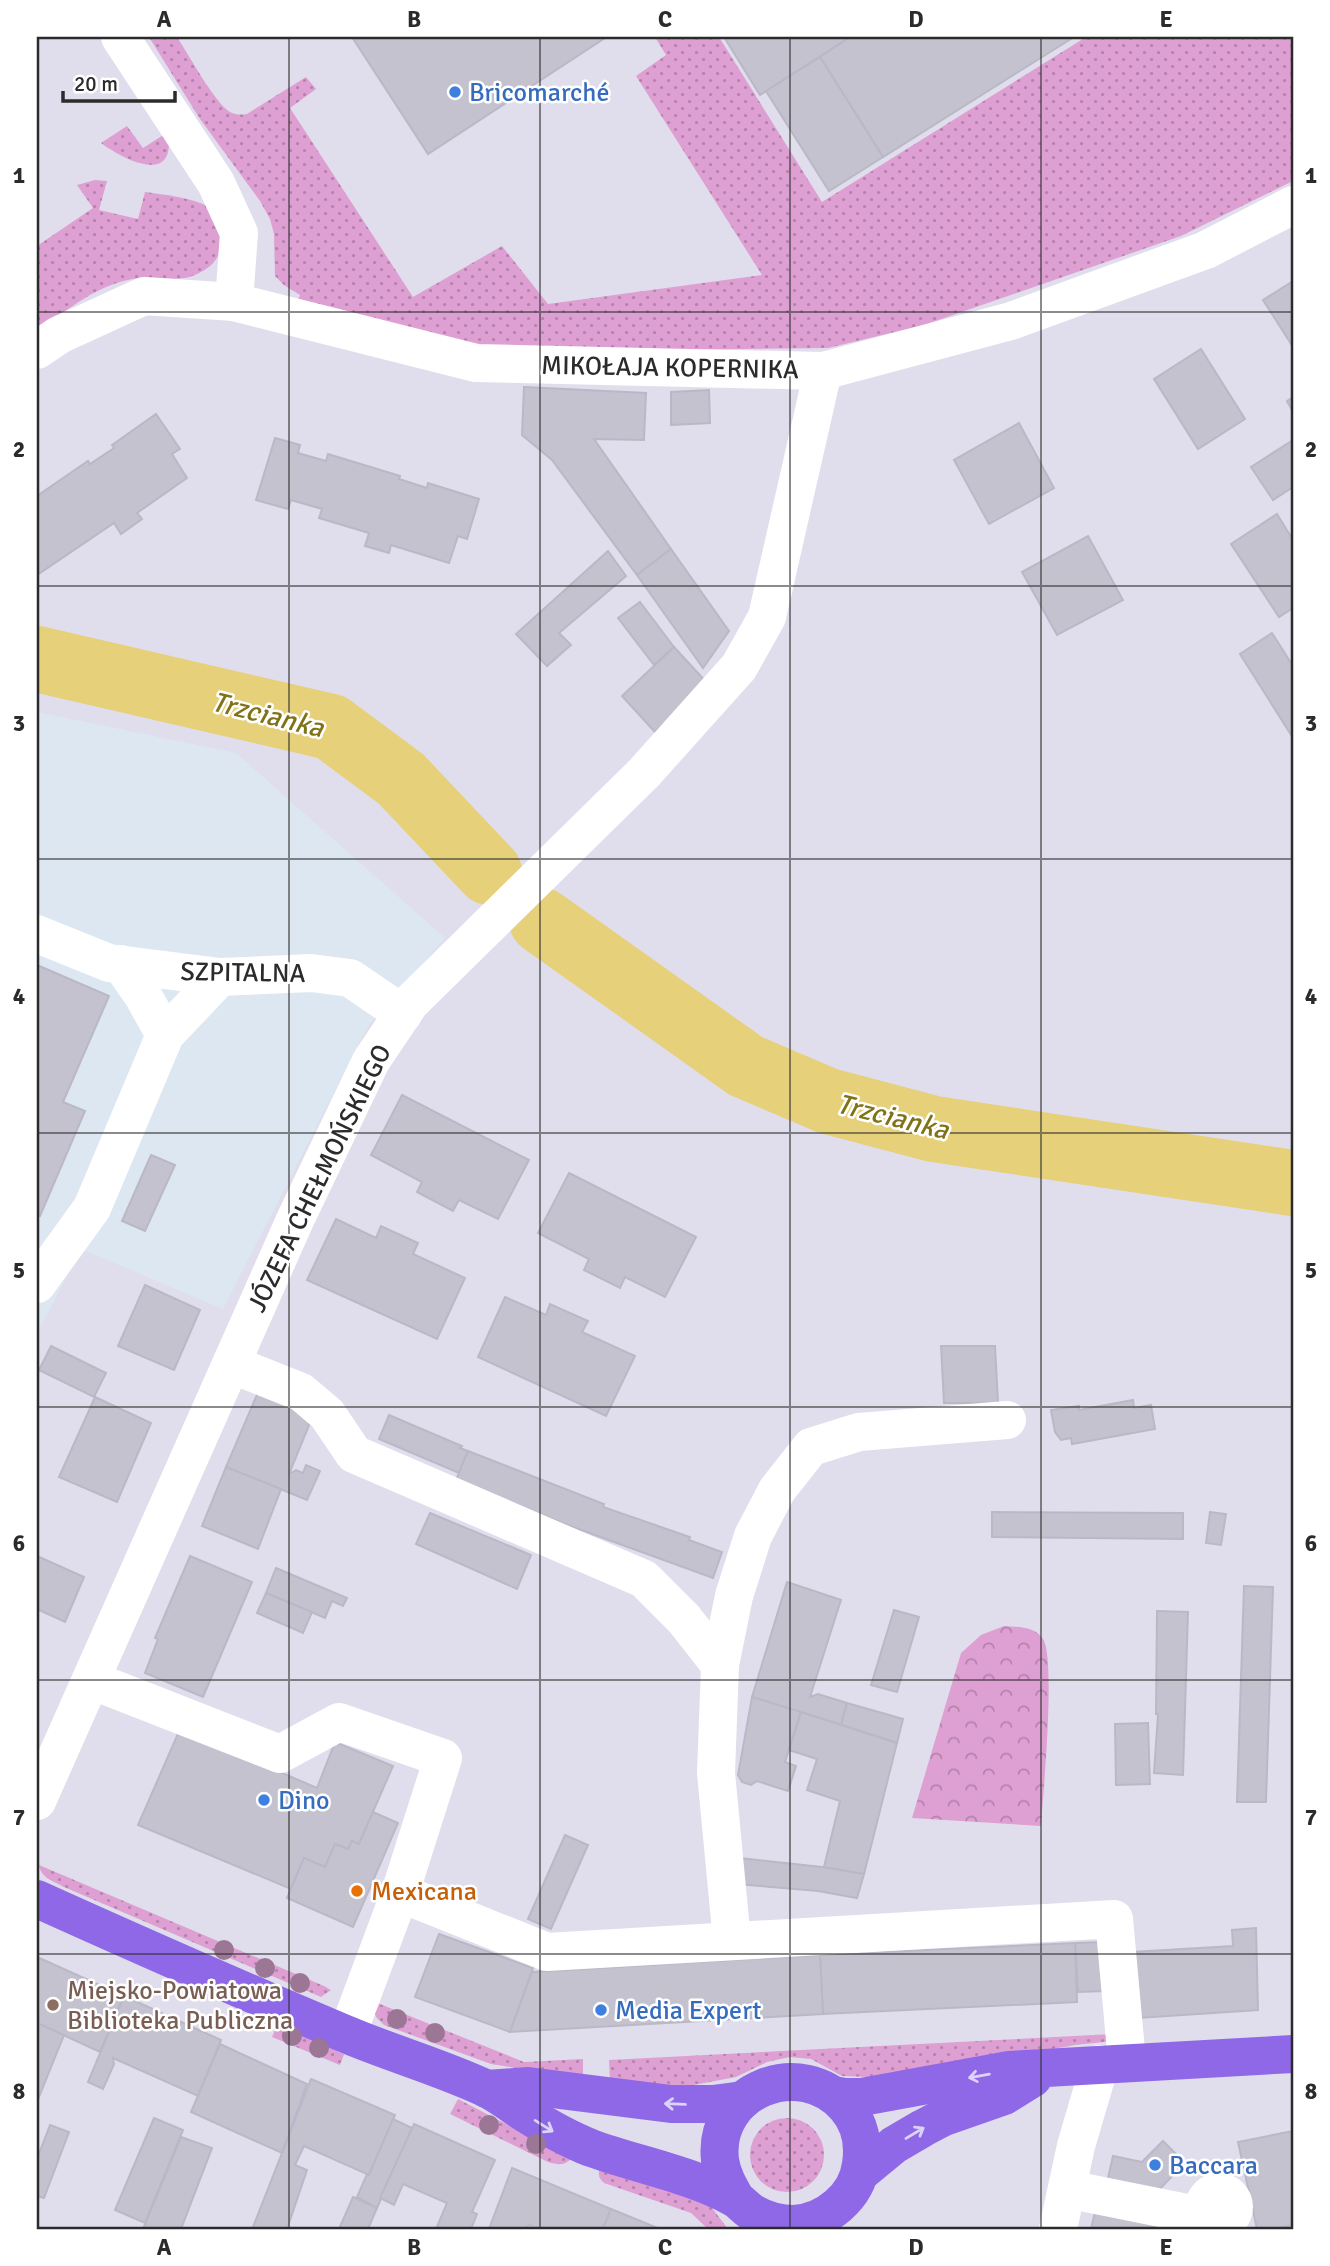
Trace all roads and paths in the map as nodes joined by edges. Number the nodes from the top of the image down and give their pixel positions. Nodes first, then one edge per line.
1 (120, 37) edge
2 (1293, 205) edge
3 (234, 302) junction
4 (37, 350) edge
5 (823, 371) junction
6 (37, 934) edge
7 (121, 964) junction
8 (220, 977) junction
9 (403, 1014) junction
10 (165, 1035) junction
11 (37, 1284) edge
12 (231, 1364) junction
13 (1007, 1420) dead end
14 (720, 1665) junction
15 (92, 1680) junction
16 (37, 1801) edge
17 (400, 1892) junction
18 (37, 1899) edge
19 (732, 1941) junction
20 (346, 2035) junction
21 (1293, 2054) edge
22 (1114, 2063) junction
23 (1047, 2070) junction
24 (487, 2089) junction
25 (833, 2095) junction
26 (743, 2100) junction
27 (860, 2173) junction
28 (1067, 2189) junction
29 (736, 2199) junction
30 (1206, 2212) dead end
31 (769, 2225) edge
32 (1058, 2229) edge

1 - 3 street
2 - 5 street, MIKOŁAJA KOPERNIKA
3 - 4 street, MIKOŁAJA KOPERNIKA
3 - 5 street, MIKOŁAJA KOPERNIKA
5 - 9 street, JÓZEFA CHEŁMOŃSKIEGO
6 - 7 street, SZPITALNA
7 - 8 street, SZPITALNA
7 - 10 street
8 - 9 street, SZPITALNA
8 - 10 street
9 - 12 street, JÓZEFA CHEŁMOŃSKIEGO
10 - 11 street
12 - 14 street
12 - 15 street, JÓZEFA CHEŁMOŃSKIEGO
13 - 14 street
14 - 19 street
15 - 16 street, JÓZEFA CHEŁMOŃSKIEGO
15 - 17 street
17 - 19 street
17 - 20 street
18 - 20 main road
19 - 22 street
20 - 24 main road
21 - 22 main road
22 - 23 main road
22 - 28 street
23 -> 25 main road
27 -> 23 main road
26 -> 24 main road
24 -> 29 main road
25 - 26 main road
25 - 27 main road
26 - 29 main road
27 - 31 main road
28 - 30 street
28 - 32 street
29 - 31 main road

